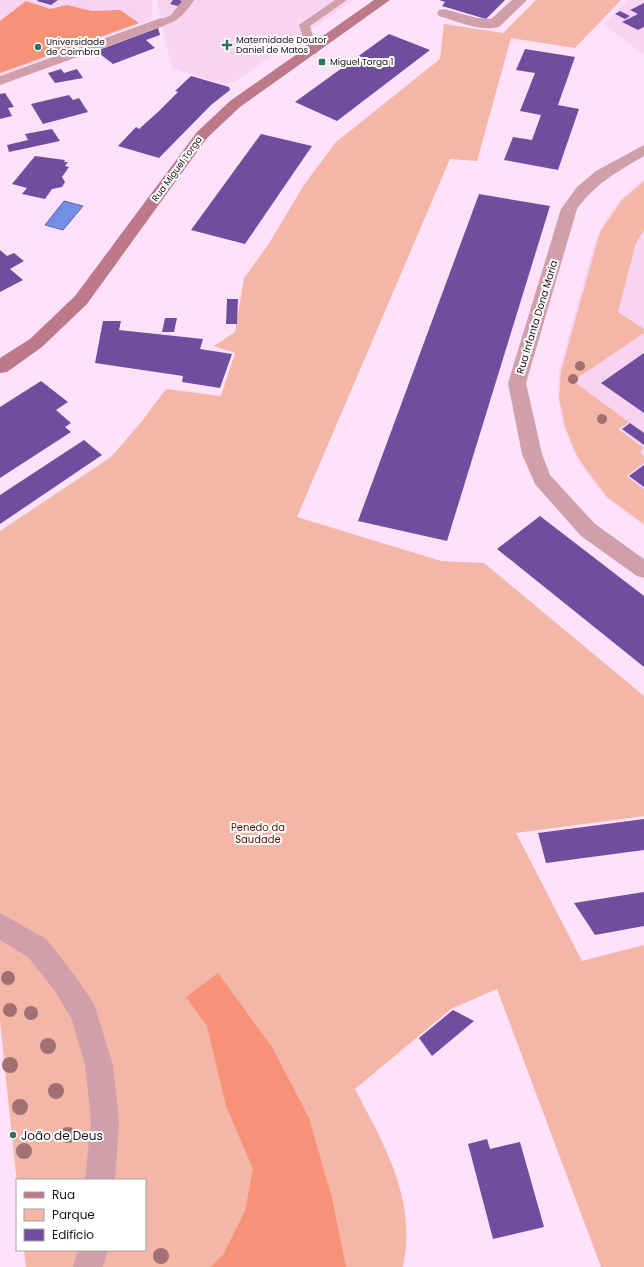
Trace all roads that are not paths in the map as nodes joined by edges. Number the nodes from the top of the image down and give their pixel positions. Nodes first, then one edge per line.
1 (189, 0) edge
2 (342, 0) edge
3 (383, 0) edge
4 (520, 0) edge
5 (444, 13) dead end
6 (161, 22) joint
7 (312, 52) junction
8 (0, 82) edge
9 (644, 150) edge
10 (0, 368) edge
11 (644, 570) edge
12 (0, 926) edge
13 (100, 1179) edge
14 (93, 1251) edge
15 (88, 1267) edge

1 - 6 lane
2 - 7 lane
3 - 7 main road, Rua Miguel Torga
4 - 5 street
6 - 8 street
7 - 10 main road, Rua Miguel Torga
9 - 11 street, Rua Infanta Dona Maria
12 - 13 street
14 - 15 street

